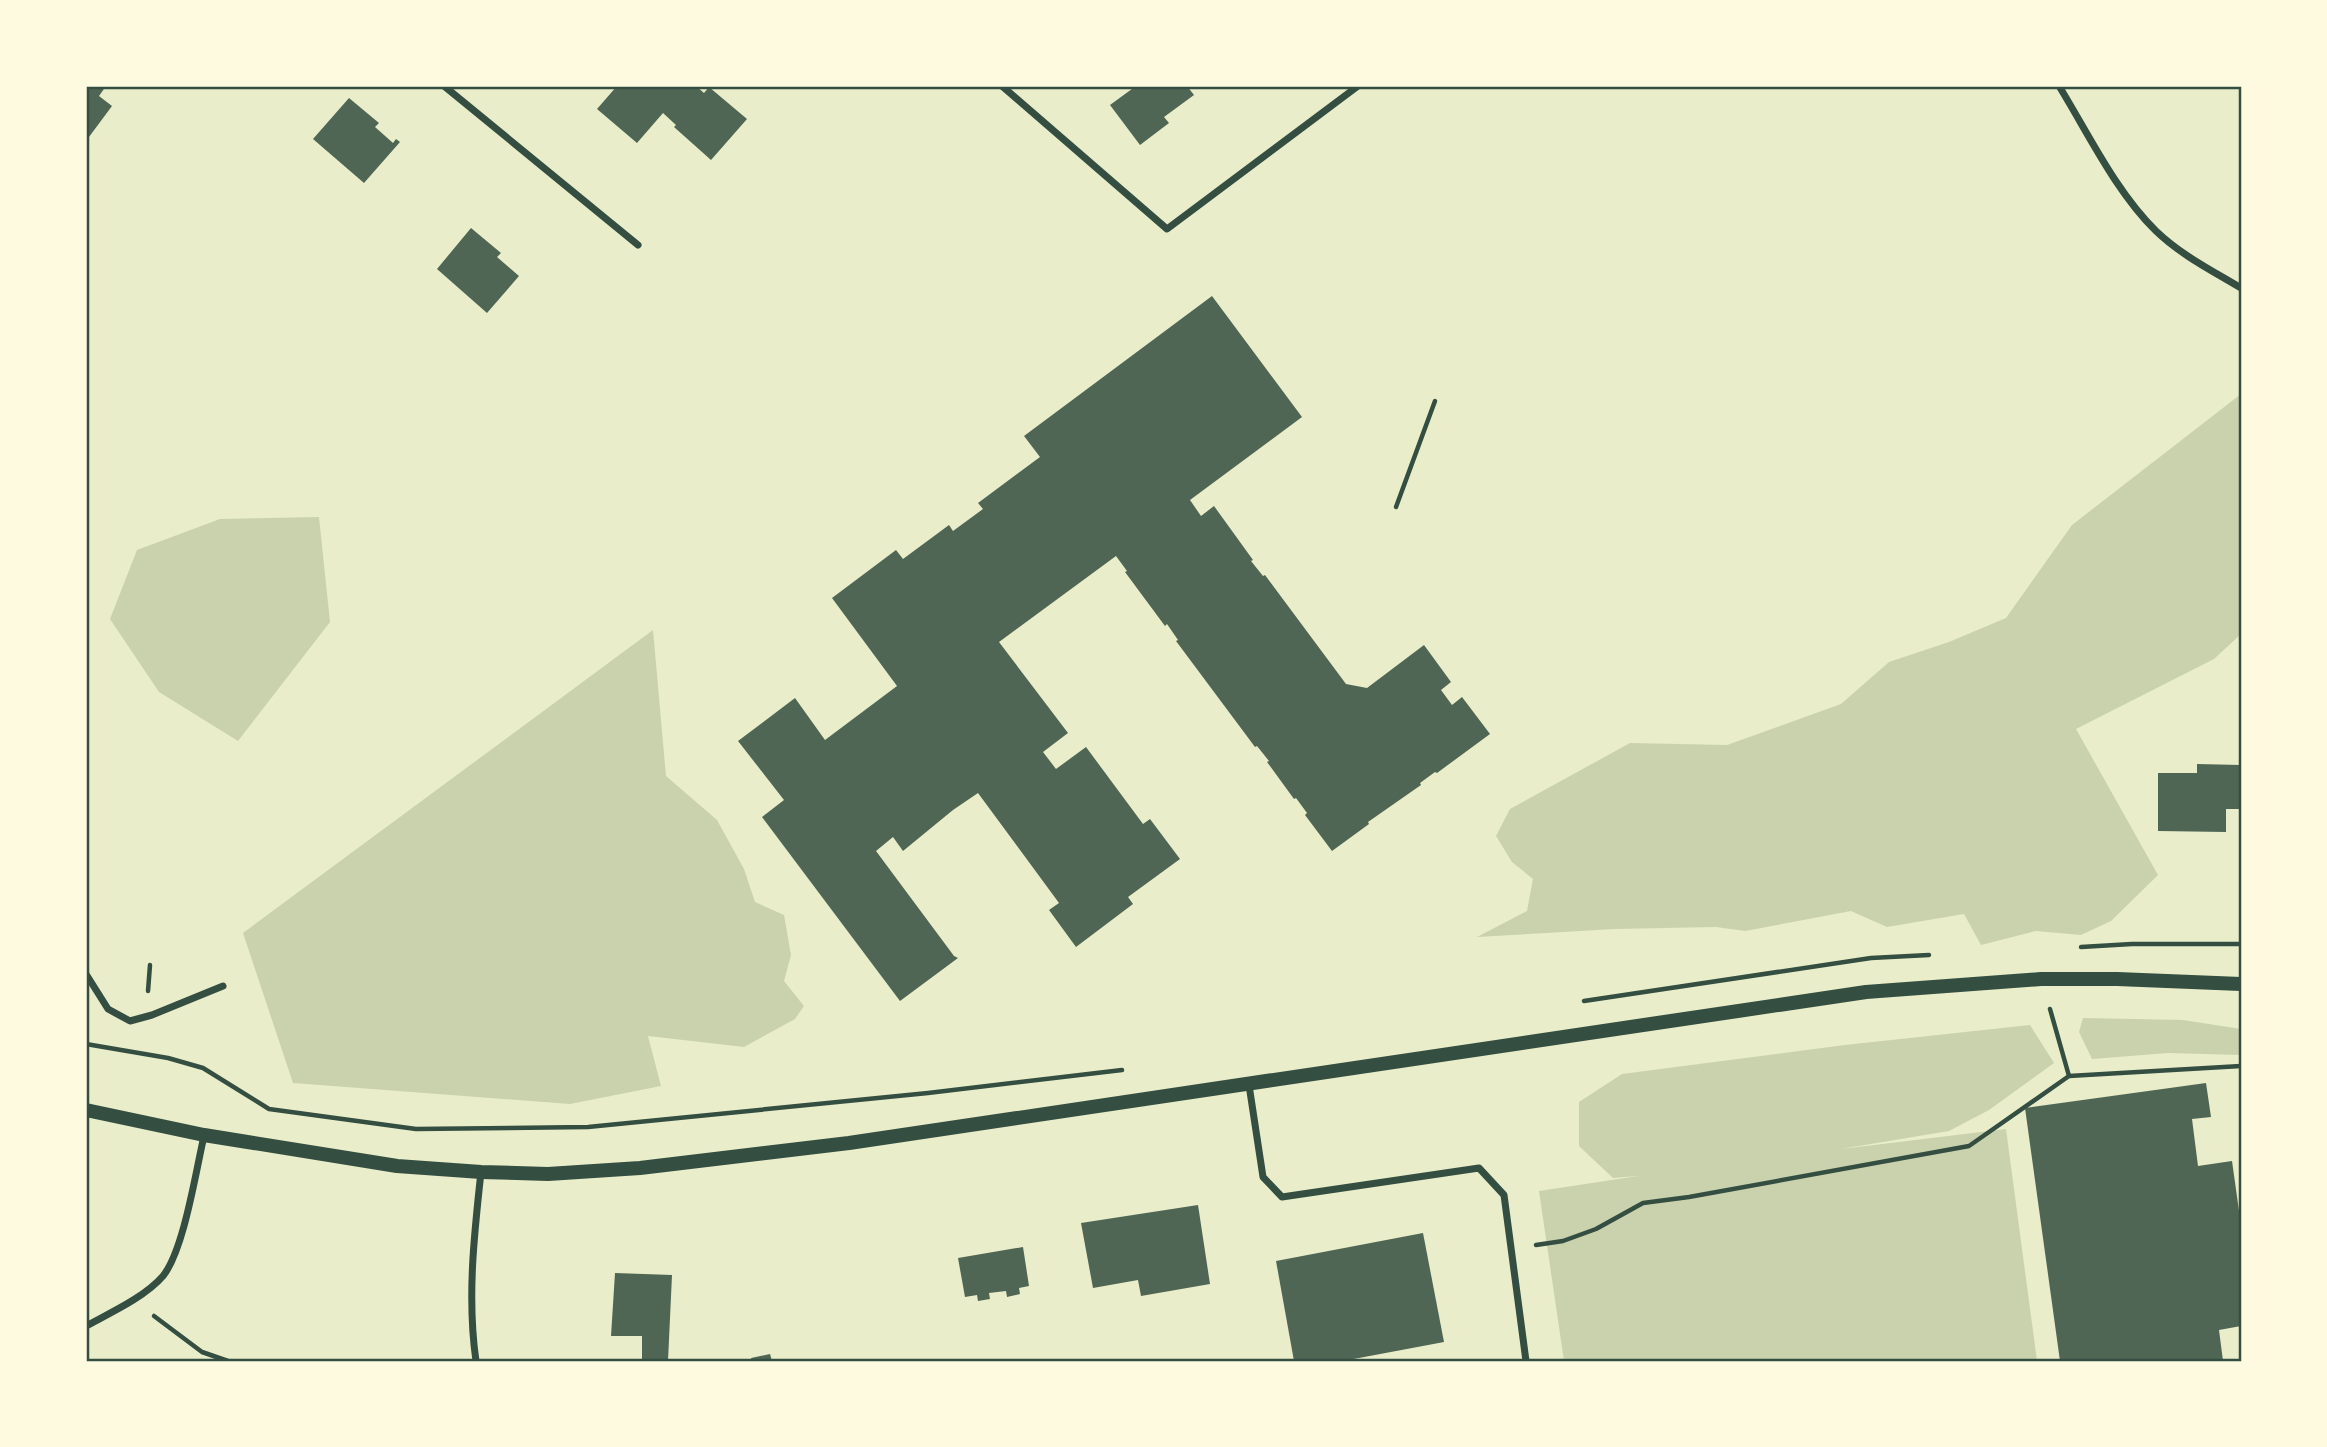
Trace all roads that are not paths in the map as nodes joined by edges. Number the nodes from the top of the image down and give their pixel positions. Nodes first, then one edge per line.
1 (444, 86) edge
2 (1002, 86) edge
3 (1358, 86) edge
4 (2059, 86) edge
5 (638, 245) dead end
6 (2241, 288) edge
7 (86, 974) edge
8 (2241, 984) edge
9 (223, 986) dead end
10 (1249, 1085) junction
11 (86, 1110) edge
12 (204, 1135) junction
13 (481, 1172) junction
14 (86, 1326) edge
15 (477, 1361) edge
16 (1526, 1361) edge

1 - 5 street
2 - 3 street
4 - 6 street
7 - 9 street
8 - 10 main road
10 - 13 main road
10 - 16 street
11 - 12 main road
12 - 13 main road
12 - 14 street
13 - 15 street

